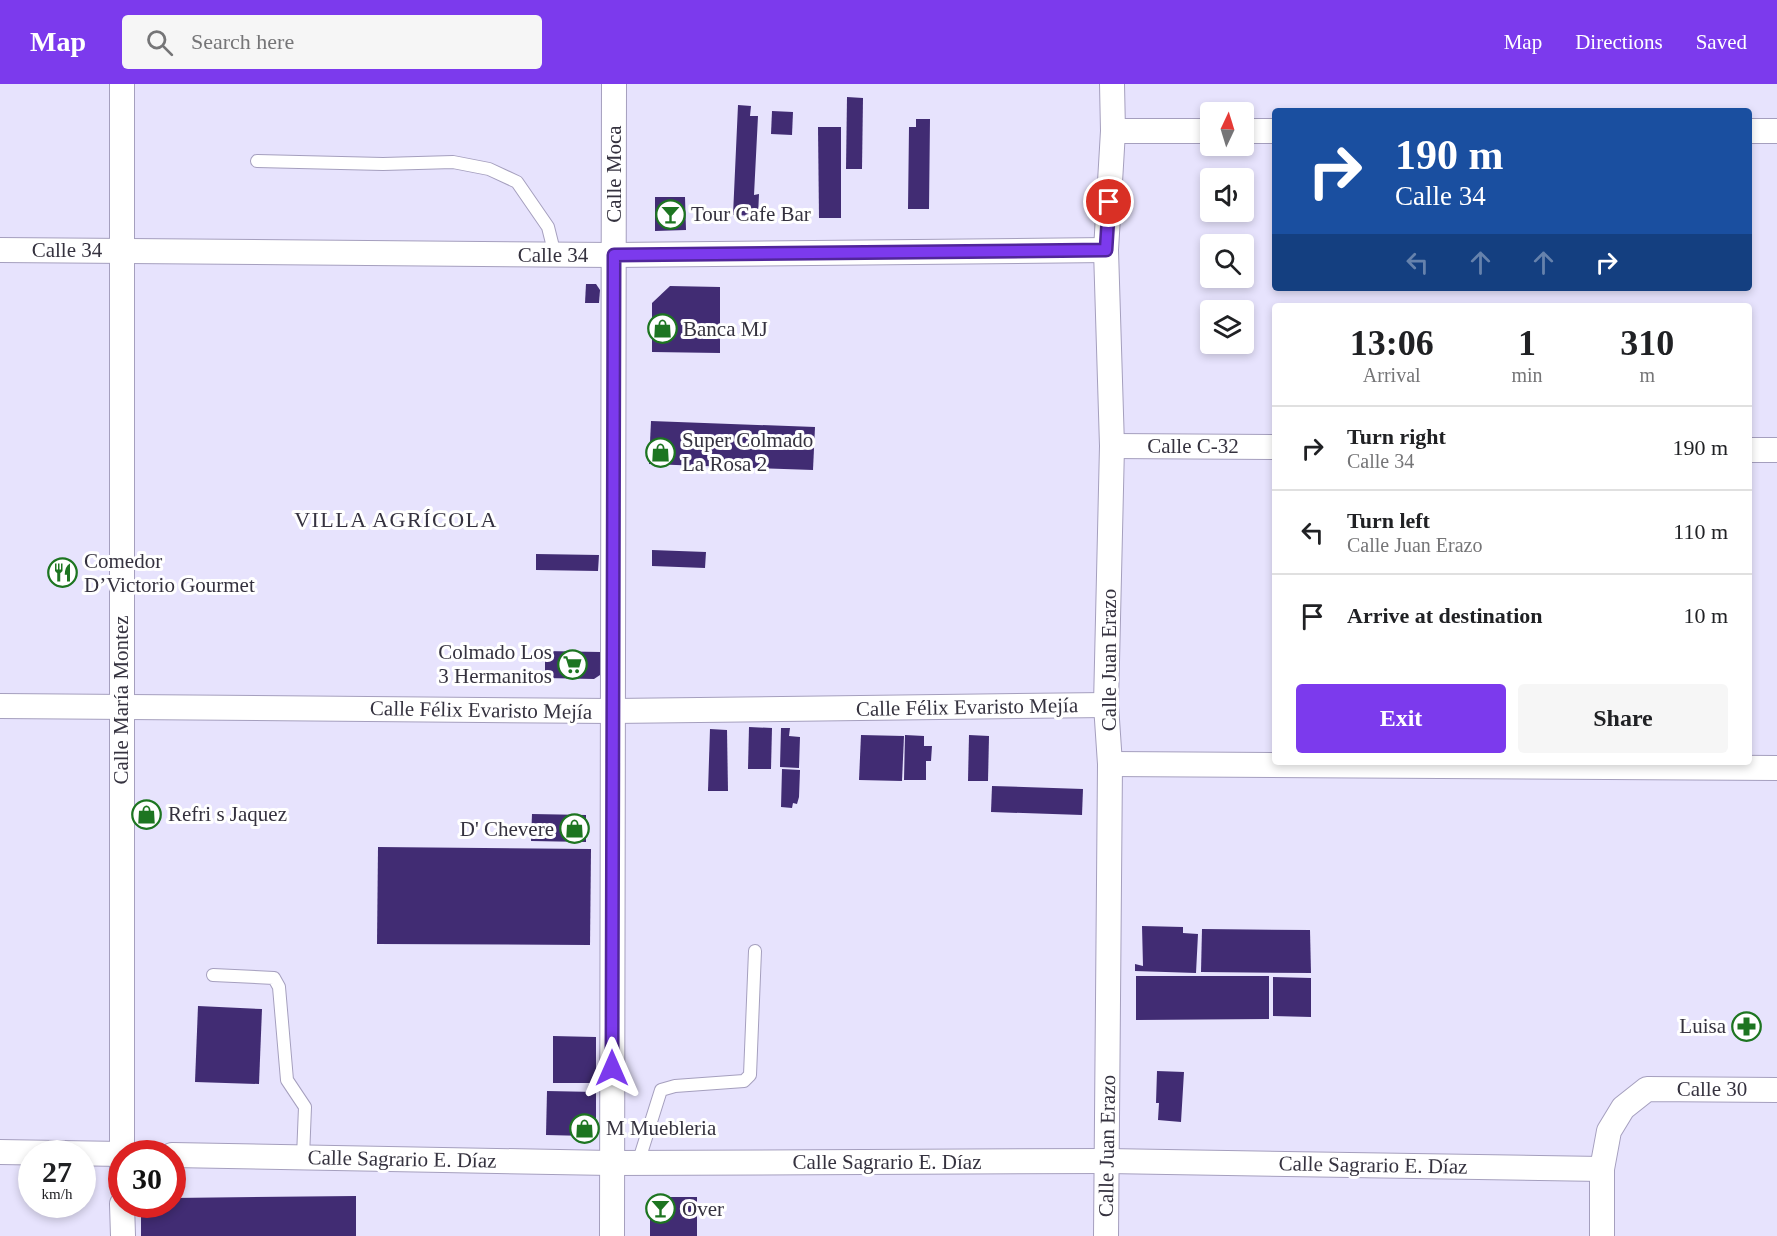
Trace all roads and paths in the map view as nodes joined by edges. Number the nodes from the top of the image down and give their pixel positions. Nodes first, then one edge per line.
1 (122, 84) edge
2 (614, 84) edge
3 (1112, 84) edge
4 (1113, 131) junction
5 (1200, 131) edge
6 (1254, 131) edge
7 (1272, 131) edge
8 (1752, 131) edge
9 (1777, 131) edge
10 (257, 161) dead end
11 (0, 250) edge
12 (122, 250) junction
13 (1106, 250) junction
14 (555, 255) junction
15 (614, 255) junction
16 (1112, 446) junction
17 (1272, 447) edge
18 (1752, 450) edge
19 (1777, 450) edge
20 (1106, 705) junction
21 (0, 706) edge
22 (121, 706) junction
23 (613, 711) junction
24 (1110, 764) junction
25 (1272, 765) edge
26 (1277, 765) edge
27 (1777, 768) edge
28 (755, 951) dead end
29 (213, 975) dead end
30 (1777, 1090) edge
31 (121, 1140) edge
32 (0, 1152) edge
33 (108, 1154) edge
34 (186, 1155) edge
35 (303, 1157) junction
36 (1107, 1161) junction
37 (611, 1163) junction
38 (638, 1163) junction
39 (1602, 1169) junction
40 (122, 1218) edge
41 (123, 1236) edge
42 (612, 1236) edge
43 (1106, 1236) edge
44 (1602, 1236) edge

1 - 12 street, Calle María Montez
2 - 15 street, Calle Moca
3 - 4 street, Calle Juan Erazo
4 - 5 street
4 - 13 street, Calle Juan Erazo
6 - 7 street
8 - 9 street
10 - 14 lane
11 - 12 street, Calle 34
12 - 14 street, Calle 34
12 - 22 street, Calle María Montez
13 - 15 street, Calle 34
13 - 16 street, Calle Juan Erazo
14 - 15 street, Calle 34
15 - 23 street, Calle Moca
16 - 17 street, Calle C-32
16 - 20 street, Calle Juan Erazo
18 - 19 street
20 - 23 street, Calle Félix Evaristo Mejía
20 - 24 street, Calle Juan Erazo
21 - 22 street, Calle Félix Evaristo Mejía
22 - 23 street, Calle Félix Evaristo Mejía
22 - 31 street, Calle María Montez
23 - 37 street, Calle Moca
24 - 25 street
24 - 36 street, Calle Juan Erazo
26 - 27 street
28 - 38 lane
29 - 35 lane
30 - 39 street, Calle 30
32 - 33 street
34 - 35 street, Calle Sagrario E. Díaz
35 - 37 street, Calle Sagrario E. Díaz
36 - 38 street, Calle Sagrario E. Díaz
36 - 39 street, Calle Sagrario E. Díaz
36 - 43 street, Calle Juan Erazo
37 - 38 street, Calle Sagrario E. Díaz
37 - 42 street, Calle Moca
39 - 44 street
40 - 41 street

